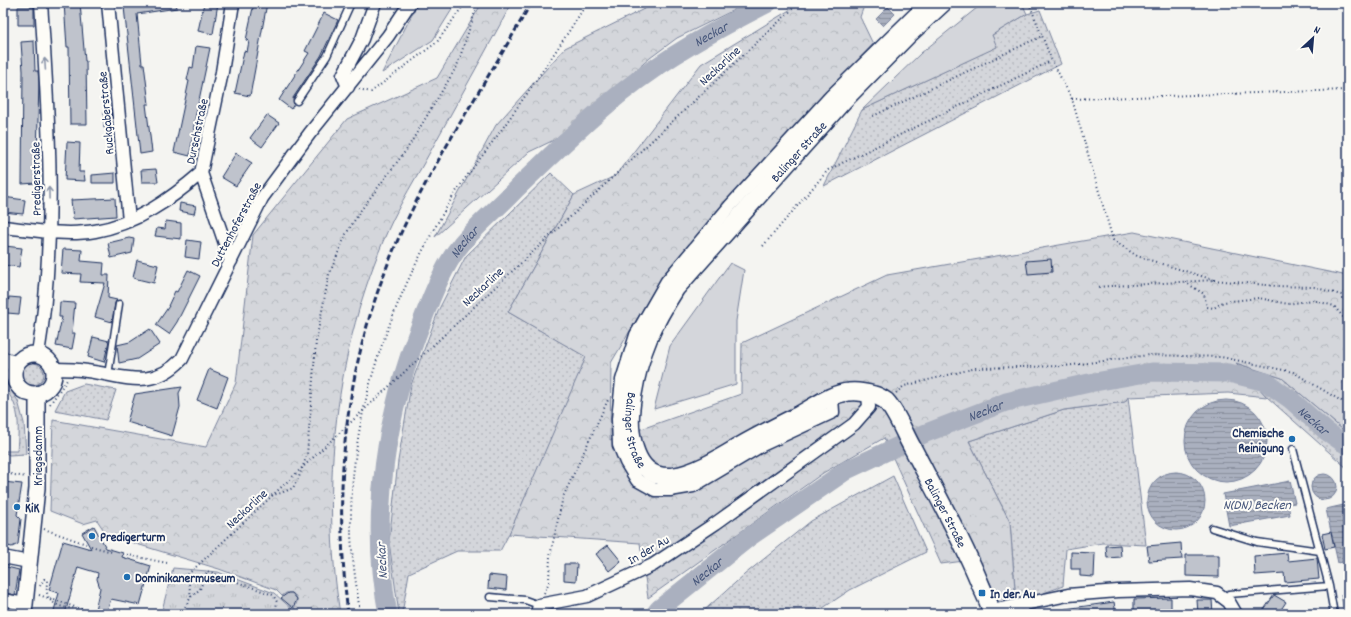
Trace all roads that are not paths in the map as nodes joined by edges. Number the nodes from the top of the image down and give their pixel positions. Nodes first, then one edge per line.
1 (41, 3) edge
2 (108, 3) edge
3 (233, 3) edge
4 (351, 3) edge
5 (375, 3) edge
6 (410, 3) edge
7 (926, 3) edge
8 (943, 3) edge
9 (348, 87) junction
10 (298, 101) dead end
11 (201, 173) junction
12 (129, 221) junction
13 (3, 227) edge
14 (50, 232) junction
15 (231, 261) junction
16 (119, 304) dead end
17 (38, 354) junction
18 (10, 362) edge
19 (60, 369) junction
20 (108, 375) junction
21 (868, 394) junction
22 (832, 398) junction
23 (37, 400) junction
24 (1294, 449) dead end
25 (1212, 528) dead end
26 (1320, 551) junction
27 (3, 557) edge
28 (29, 562) junction
29 (1329, 586) junction
30 (1223, 593) junction
31 (490, 597) dead end
32 (3, 600) edge
33 (25, 609) edge
34 (1025, 609) edge
35 (538, 610) edge
36 (989, 613) edge
37 (1236, 614) edge
38 (1334, 614) edge

14 -> 1 street, Predigerstraße
2 - 12 street, Ruckgaberstraße
3 - 11 street, Durschstraße
4 - 10 lane
5 - 9 street
6 - 9 street, Duttenhoferstraße
7 - 22 street
8 - 22 main road, Balinger Straße
9 - 15 street, Duttenhoferstraße
11 - 12 street
11 - 15 street, Durschstraße
12 - 14 street
13 - 14 street
14 - 17 street, Predigerstraße
15 - 20 street, Duttenhoferstraße
16 - 20 lane
17 - 18 street
17 - 19 street
18 - 23 street
19 - 20 street, Duttenhoferstraße
19 - 23 street
21 - 22 main road, Balinger Straße
21 - 35 street, In der Au
21 - 36 main road, Balinger Straße
23 - 28 street, Kriegsdamm
24 - 26 lane
25 - 26 lane
26 - 29 lane
27 - 28 street
28 - 33 street, Kriegsdamm
29 - 30 lane
29 - 38 lane
30 - 34 street
30 - 37 street
31 - 35 lane
32 - 33 street
34 - 36 street

